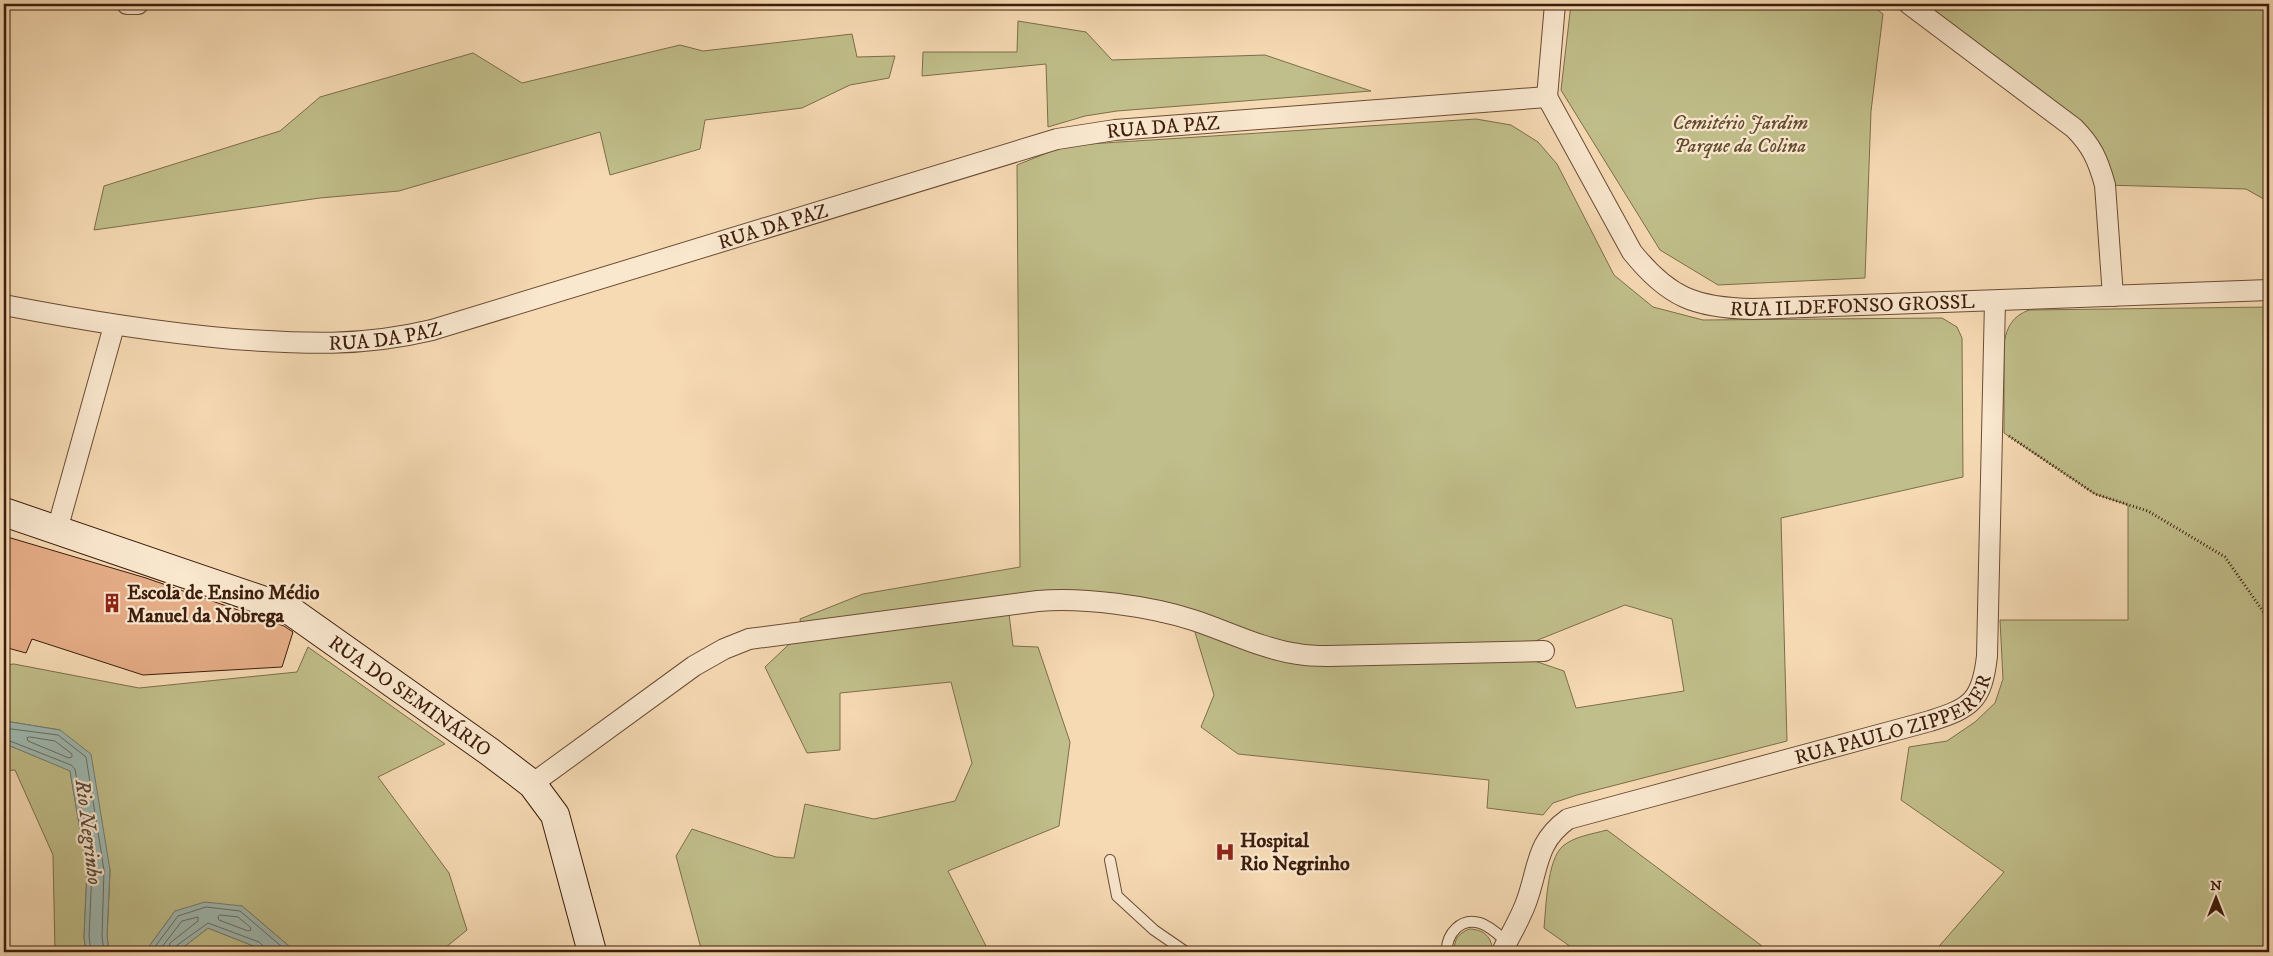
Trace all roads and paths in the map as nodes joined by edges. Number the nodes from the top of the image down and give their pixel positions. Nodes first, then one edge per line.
1 (127, 4) edge
2 (138, 4) edge
3 (1555, 4) edge
4 (1909, 4) edge
5 (1547, 97) junction
6 (2269, 290) edge
7 (2113, 296) junction
8 (1995, 301) junction
9 (4, 305) edge
10 (114, 326) junction
11 (1992, 425) junction
12 (4, 512) edge
13 (57, 530) junction
14 (2269, 626) edge
15 (1544, 651) dead end
16 (532, 784) junction
17 (1110, 860) dead end
18 (1505, 947) edge
19 (592, 952) edge
20 (1186, 952) edge
21 (1447, 952) edge

1 - 2 street
3 - 5 street
4 - 7 street
5 - 8 street, RUA ILDEFONSO GROSSL
5 - 10 street, RUA DA PAZ
6 - 7 street, RUA ILDEFONSO GROSSL
7 - 8 street, RUA ILDEFONSO GROSSL
8 - 11 street, RUA PAULO ZIPPERER
9 - 10 street, RUA DA PAZ
10 - 13 street
11 - 14 path
11 - 18 street, RUA PAULO ZIPPERER
12 - 13 street, RUA DO SEMINÁRIO
13 - 16 street, RUA DO SEMINÁRIO
15 - 16 street
16 - 19 street, RUA DO SEMINÁRIO
17 - 20 lane
18 - 21 lane

